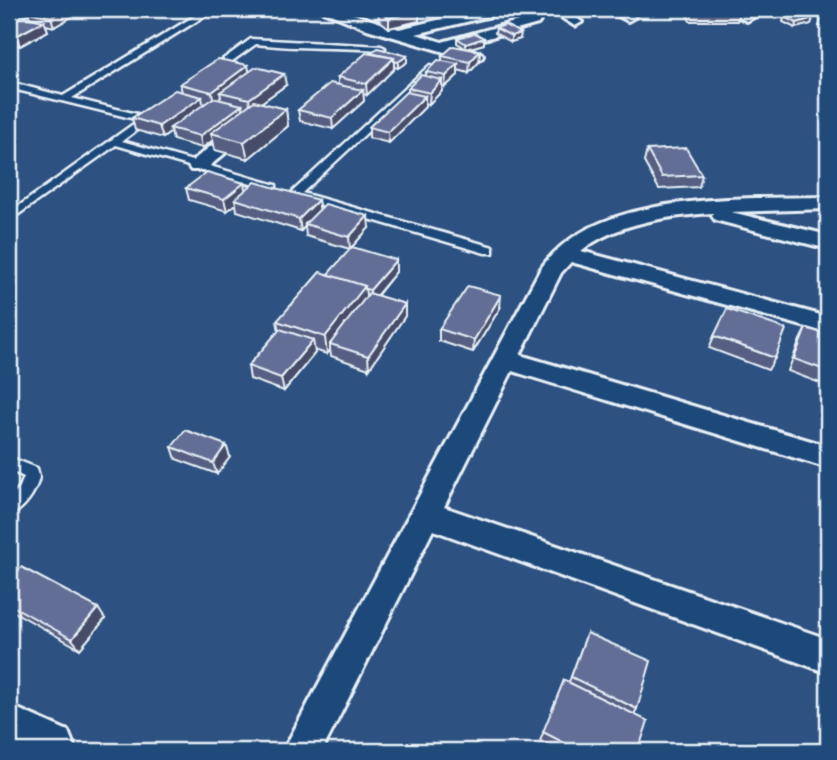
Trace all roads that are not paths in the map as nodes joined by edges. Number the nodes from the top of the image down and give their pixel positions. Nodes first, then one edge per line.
1 (31, 9) edge
2 (329, 9) edge
3 (502, 9) edge
4 (555, 9) edge
5 (613, 9) edge
6 (209, 11) dead end
7 (397, 15) edge
8 (628, 18) dead end
9 (9, 20) edge
10 (533, 21) dead end
11 (575, 22) dead end
12 (364, 23) junction
13 (399, 33) junction
14 (442, 46) junction
15 (381, 48) edge
16 (475, 55) edge
17 (433, 67) edge
18 (197, 82) edge
19 (9, 85) edge
20 (64, 99) junction
21 (156, 112) edge
22 (146, 120) junction
23 (248, 124) edge
24 (115, 142) junction
25 (198, 166) junction
26 (295, 194) junction
27 (828, 203) edge
28 (693, 209) junction
29 (9, 218) edge
30 (828, 242) edge
31 (489, 250) dead end
32 (567, 254) junction
33 (828, 325) edge
34 (505, 360) junction
35 (828, 457) edge
36 (9, 463) edge
37 (9, 509) edge
38 (426, 514) junction
39 (828, 656) edge
40 (9, 733) edge
41 (48, 751) edge
42 (302, 751) edge

1 - 9 lane
2 - 12 street
3 - 13 street
4 - 11 street
5 - 8 street
6 - 20 lane
7 - 12 street
10 - 14 street
12 - 13 street
13 - 14 street
14 - 16 street
15 - 18 lane
17 - 26 lane
19 - 20 lane
20 - 22 lane
21 - 22 lane
22 - 24 lane
23 - 25 street
24 - 25 lane
24 - 29 lane
25 - 26 lane
26 - 31 lane
27 - 28 street
28 - 30 street
28 - 32 street
32 - 33 street
32 - 34 street
34 - 35 street
34 - 38 street
36 - 37 lane
38 - 39 street
38 - 42 street
40 - 41 highway

